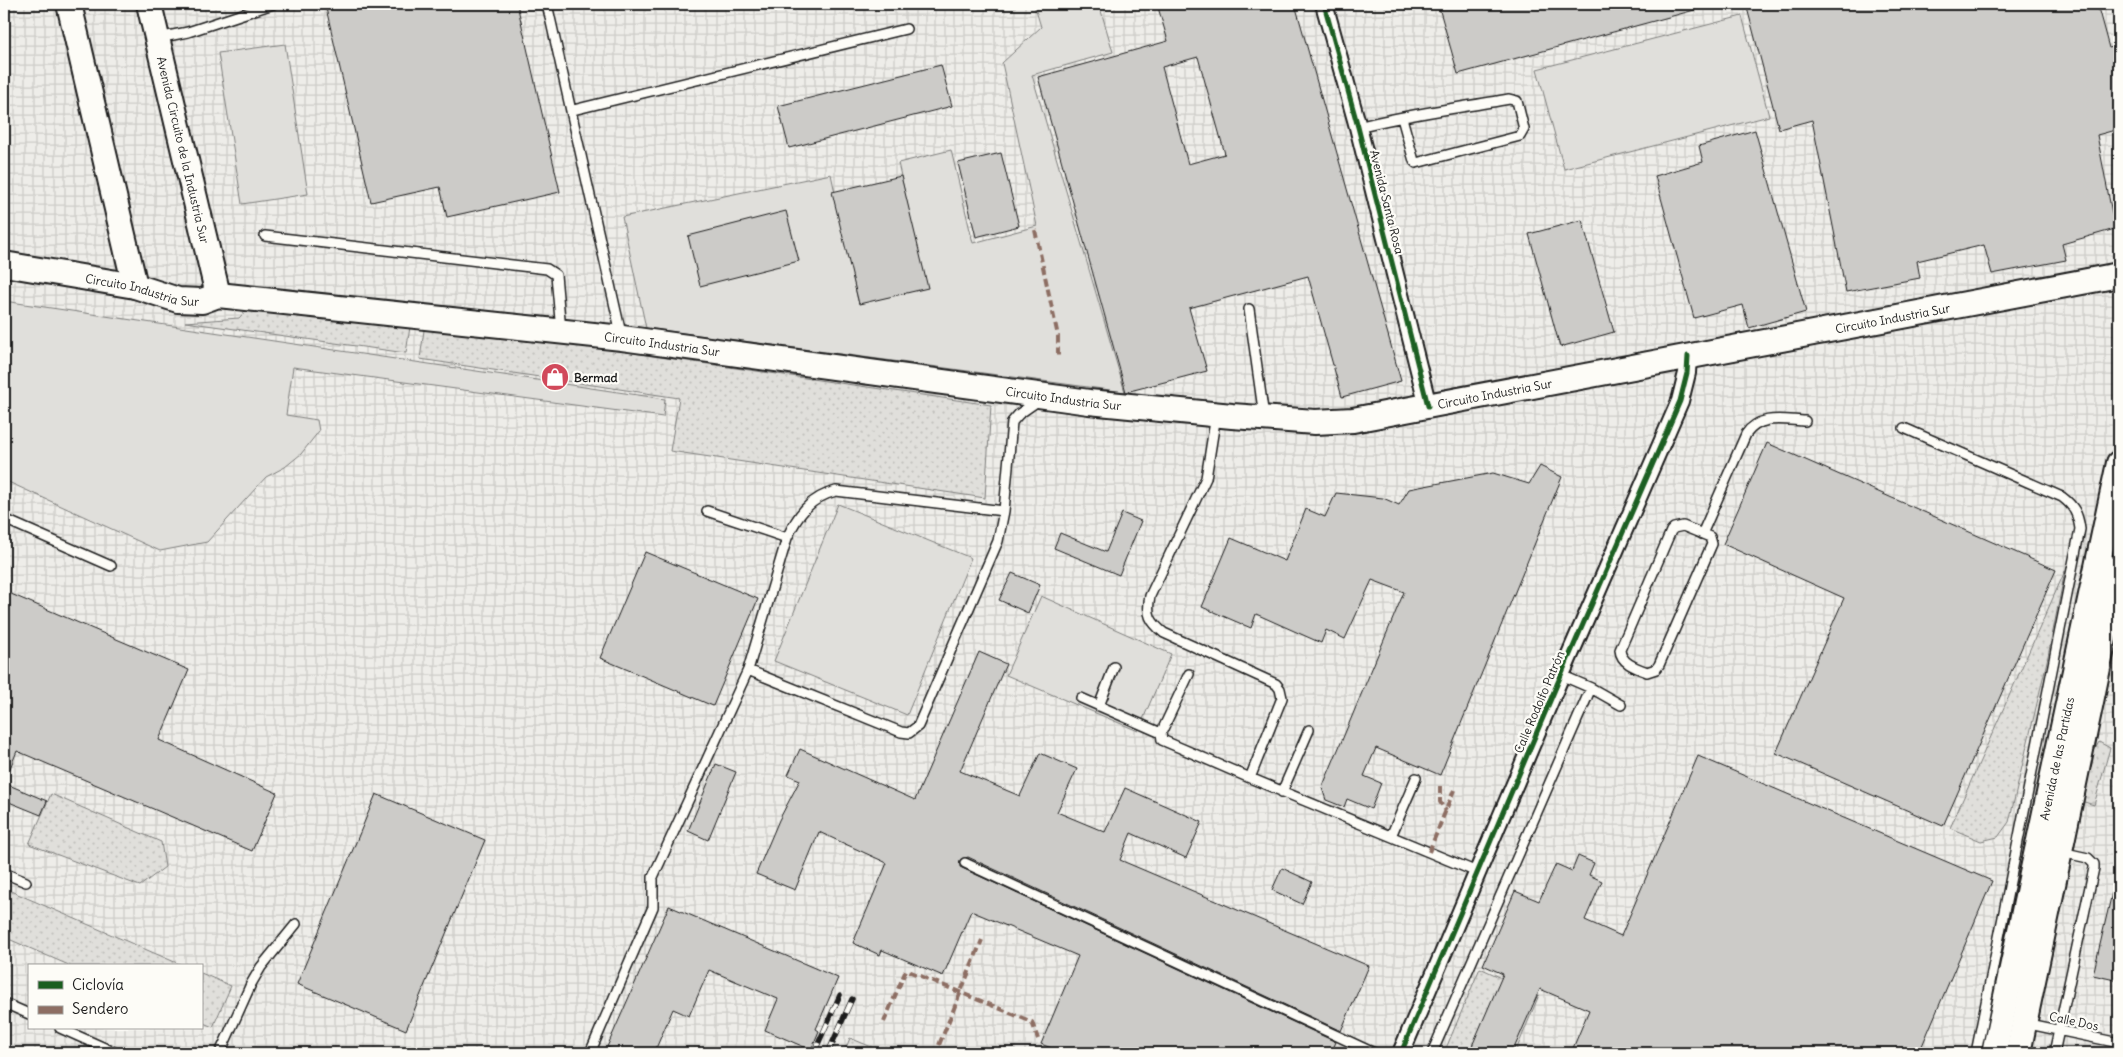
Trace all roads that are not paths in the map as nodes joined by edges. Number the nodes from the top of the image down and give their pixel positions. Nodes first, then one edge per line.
1 (70, 4) edge
2 (149, 4) edge
3 (274, 4) edge
4 (547, 4) edge
5 (1324, 4) edge
6 (906, 29) dead end
7 (158, 38) junction
8 (572, 110) junction
9 (1402, 118) junction
10 (1358, 127) junction
11 (265, 236) dead end
12 (4, 264) edge
13 (2119, 274) edge
14 (135, 286) junction
15 (218, 295) junction
16 (1249, 309) dead end
17 (561, 332) junction
18 (622, 338) junction
19 (1688, 356) junction
20 (1046, 396) junction
21 (1428, 406) junction
22 (1216, 415) junction
23 (1264, 418) junction
24 (1805, 421) dead end
25 (1904, 428) dead end
26 (2119, 463) edge
27 (707, 511) dead end
28 (1004, 511) junction
29 (4, 519) edge
30 (1702, 534) junction
31 (787, 538) junction
32 (112, 566) dead end
33 (2119, 567) edge
34 (1114, 667) dead end
35 (748, 670) junction
36 (1189, 674) dead end
37 (1561, 676) junction
38 (1591, 688) junction
39 (1080, 698) dead end
40 (1621, 705) dead end
41 (1099, 706) junction
42 (1309, 730) dead end
43 (1161, 733) junction
44 (1250, 778) junction
45 (1416, 778) dead end
46 (1282, 792) junction
47 (1391, 836) junction
48 (2060, 851) junction
49 (965, 863) dead end
50 (1477, 872) junction
51 (4, 873) edge
52 (26, 882) dead end
53 (296, 924) dead end
54 (4, 1003) edge
55 (28, 1014) edge
56 (2024, 1023) junction
57 (64, 1030) edge
58 (2059, 1030) junction
59 (2119, 1043) edge
60 (116, 1053) edge
61 (220, 1053) edge
62 (590, 1053) edge
63 (1374, 1053) edge
64 (1401, 1053) edge
65 (1432, 1053) edge
66 (1976, 1053) edge
67 (1994, 1053) edge
68 (2018, 1053) edge
69 (2054, 1053) edge

1 - 14 main road
2 - 7 main road, Avenida Circuito de la Industria Sur
3 - 7 lane
4 - 8 lane
5 - 10 street, Avenida Santa Rosa
6 - 8 lane
7 - 15 main road, Avenida Circuito de la Industria Sur
8 - 18 lane
9 - 9 lane
9 - 10 lane
10 - 21 street, Avenida Santa Rosa
11 - 17 lane
12 - 14 main road, Circuito Industria Sur
13 - 19 main road, Circuito Industria Sur
14 - 15 main road, Circuito Industria Sur
15 - 17 main road, Circuito Industria Sur
16 - 23 lane
17 - 18 main road, Circuito Industria Sur
18 - 20 main road, Circuito Industria Sur
19 - 21 main road, Circuito Industria Sur
19 - 37 street, Calle Rodolfo Patrón
20 - 22 main road, Circuito Industria Sur
20 - 28 lane
21 - 23 main road, Circuito Industria Sur
22 - 23 main road, Circuito Industria Sur
22 - 44 lane
24 - 30 lane
25 - 66 lane
26 - 67 main road, Avenida de las Partidas
27 - 31 lane
28 - 31 lane
28 - 35 lane
29 - 32 lane
30 - 30 lane
31 - 35 lane
33 - 48 main road, Avenida de las Partidas
34 - 41 lane
35 - 62 lane
36 - 43 lane
37 - 38 lane
37 - 50 street, Calle Rodolfo Patrón
38 - 40 lane
38 - 65 lane
39 - 41 lane
41 - 43 lane
42 - 46 lane
43 - 44 lane
44 - 46 lane
45 - 47 lane
46 - 47 lane
47 - 50 lane
48 - 56 main road, Avenida de las Partidas
48 - 58 lane
49 - 63 lane
50 - 64 street, Calle Rodolfo Patrón
51 - 52 lane
53 - 61 lane
54 - 55 lane
56 - 58 lane, Calle Dos
56 - 68 main road, Avenida de las Partidas
57 - 60 lane
58 - 59 lane, Calle Dos
58 - 69 lane

